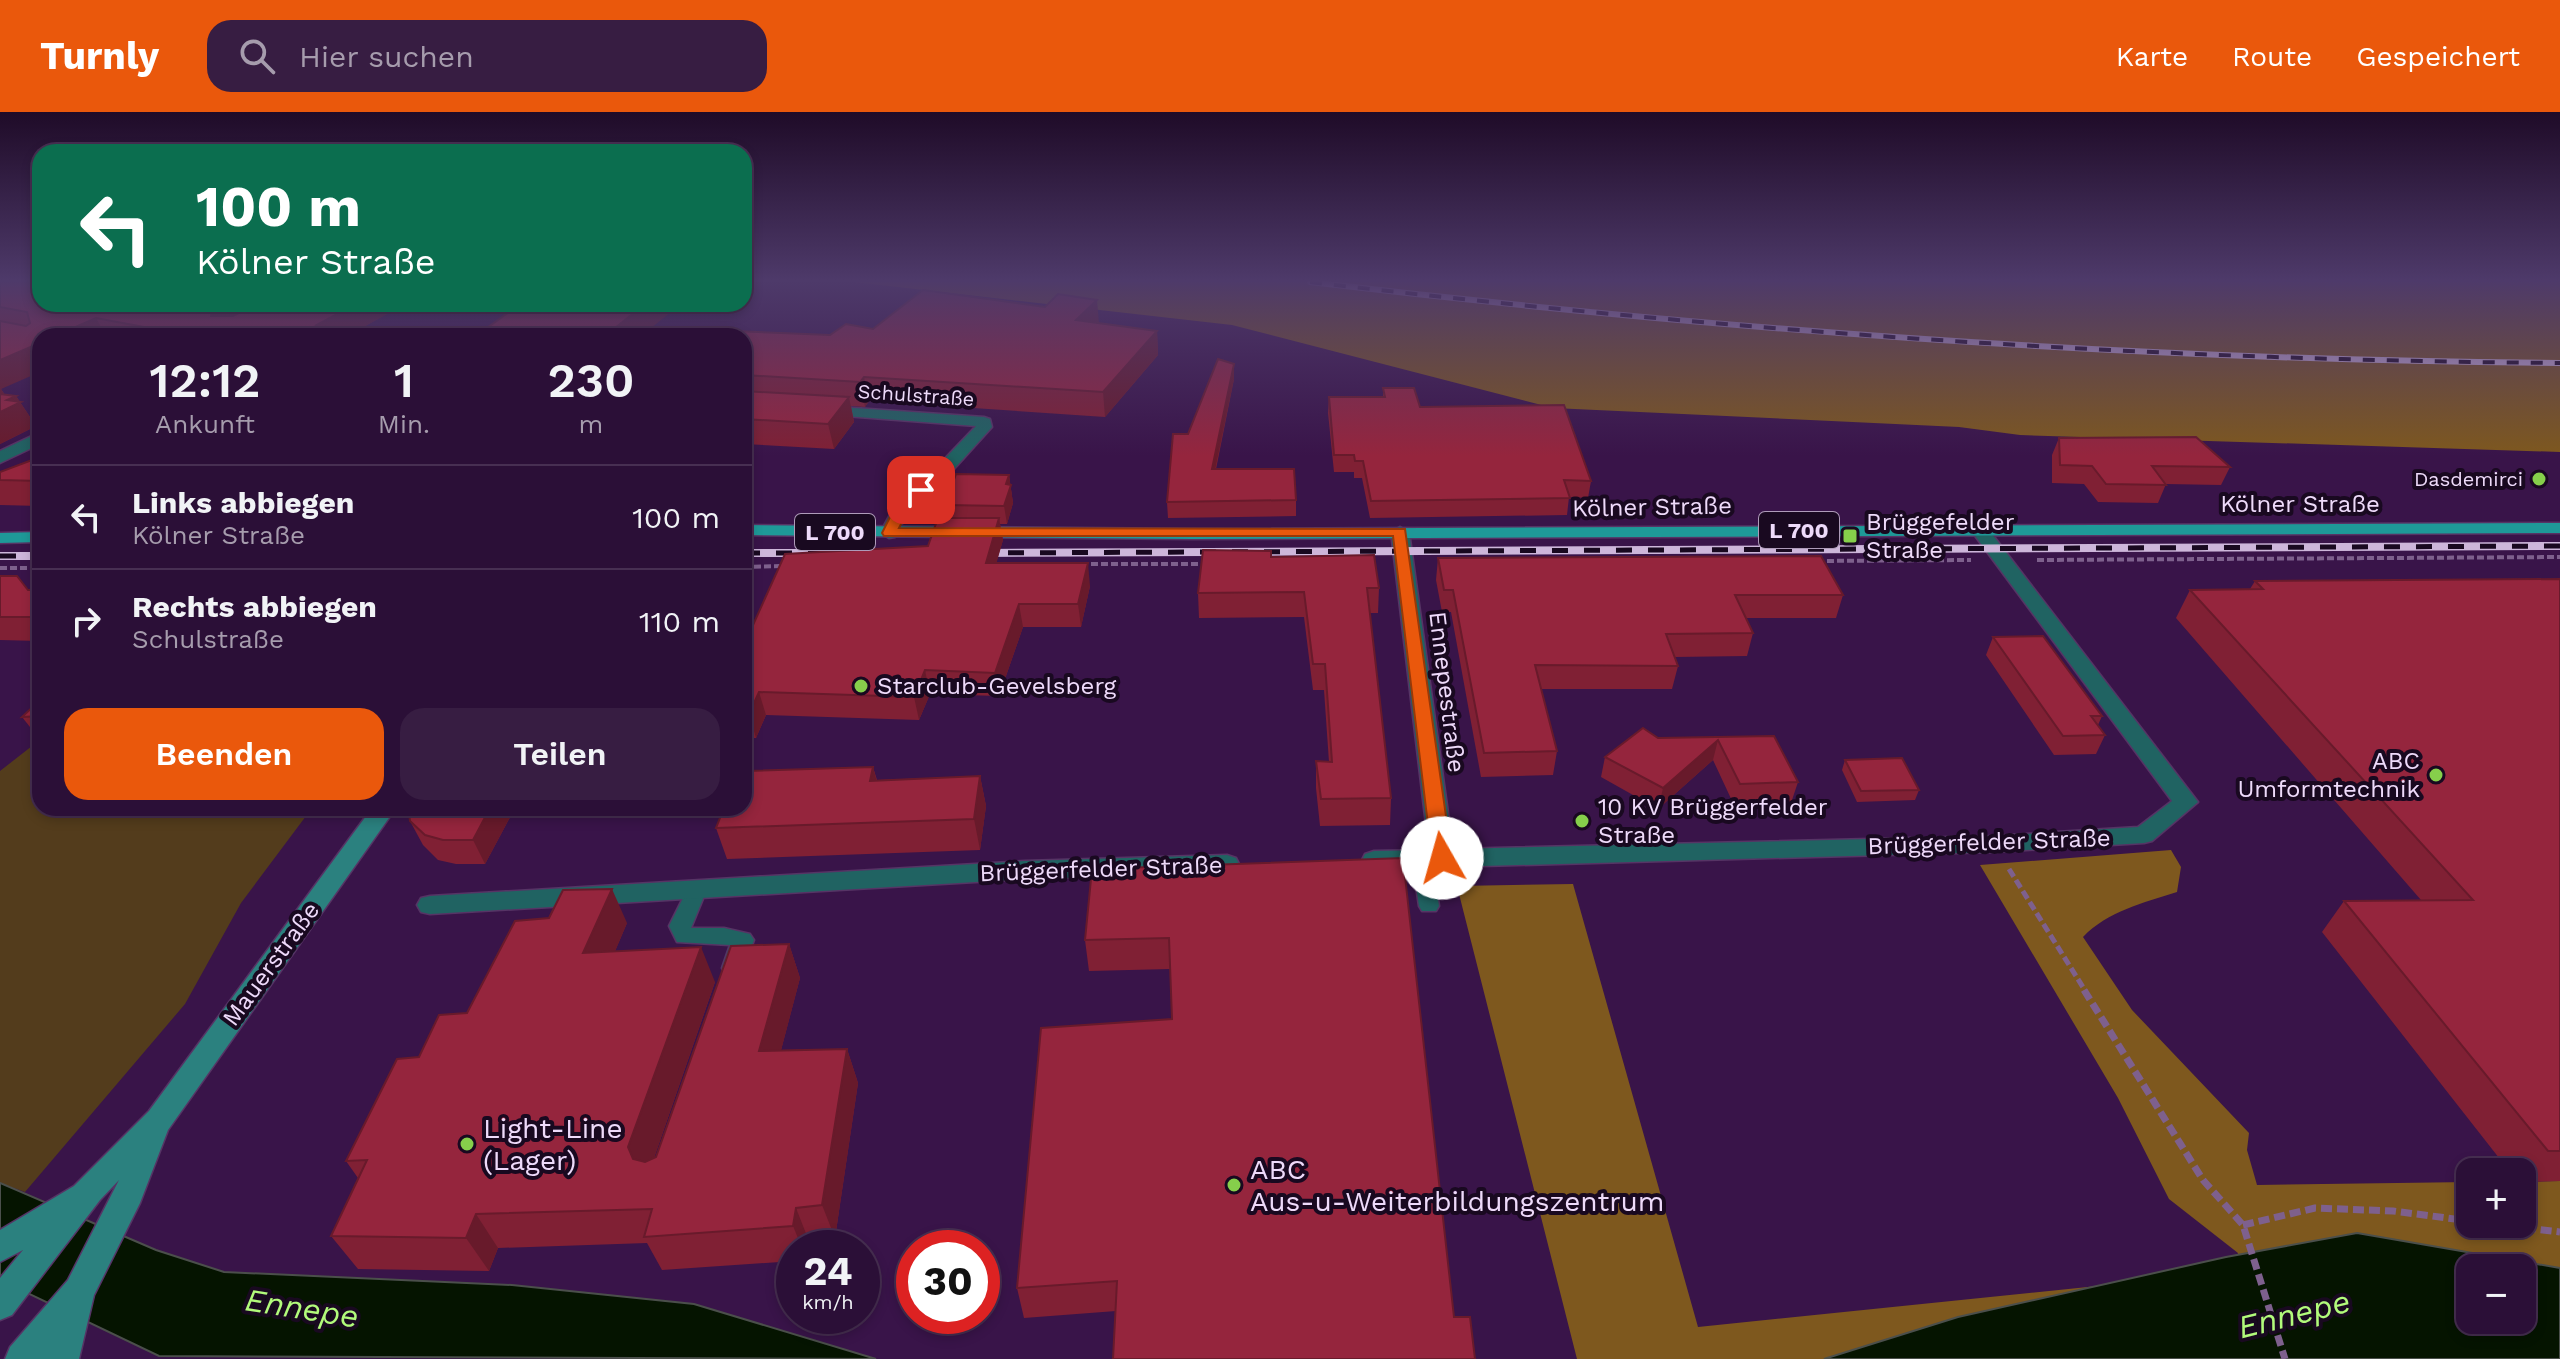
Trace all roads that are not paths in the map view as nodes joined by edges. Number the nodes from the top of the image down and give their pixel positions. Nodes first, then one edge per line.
1 (805, 410) edge
2 (32, 441) edge
3 (0, 458) edge
4 (2560, 528) edge
5 (1979, 529) junction
6 (752, 530) edge
7 (1400, 532) junction
8 (889, 533) junction
9 (32, 537) edge
10 (0, 538) edge
11 (378, 816) edge
12 (1432, 858) junction
13 (1346, 861) edge
14 (1254, 863) edge
15 (697, 889) junction
16 (430, 905) dead end
17 (1429, 906) dead end
18 (727, 985) edge
19 (159, 1120) junction
20 (89, 1190) junction
21 (0, 1247) edge
22 (79, 1291) junction
23 (0, 1304) edge
24 (25, 1356) edge
25 (62, 1358) edge

1 - 8 street, Schulstraße
2 - 3 street
4 - 5 main road, Kölner Straße / L 700
5 - 7 main road, Kölner Straße / L 700
5 - 12 street, Brüggerfelder Straße
6 - 8 main road, Kölner Straße / L 700
7 - 8 main road, Kölner Straße / L 700
7 - 12 street, Ennepestraße
9 - 10 main road
11 - 19 main road, Mauerstraße
12 - 13 street, Brüggerfelder Straße
12 - 17 lane
14 - 15 street, Brüggerfelder Straße
15 - 16 street, Brüggerfelder Straße
15 - 18 lane
19 - 20 main road, Mauerstraße
19 - 22 main road, Mauerstraße
20 - 21 main road
20 - 23 main road, Mauerstraße
22 - 24 main road, Mauerstraße
22 - 25 main road

